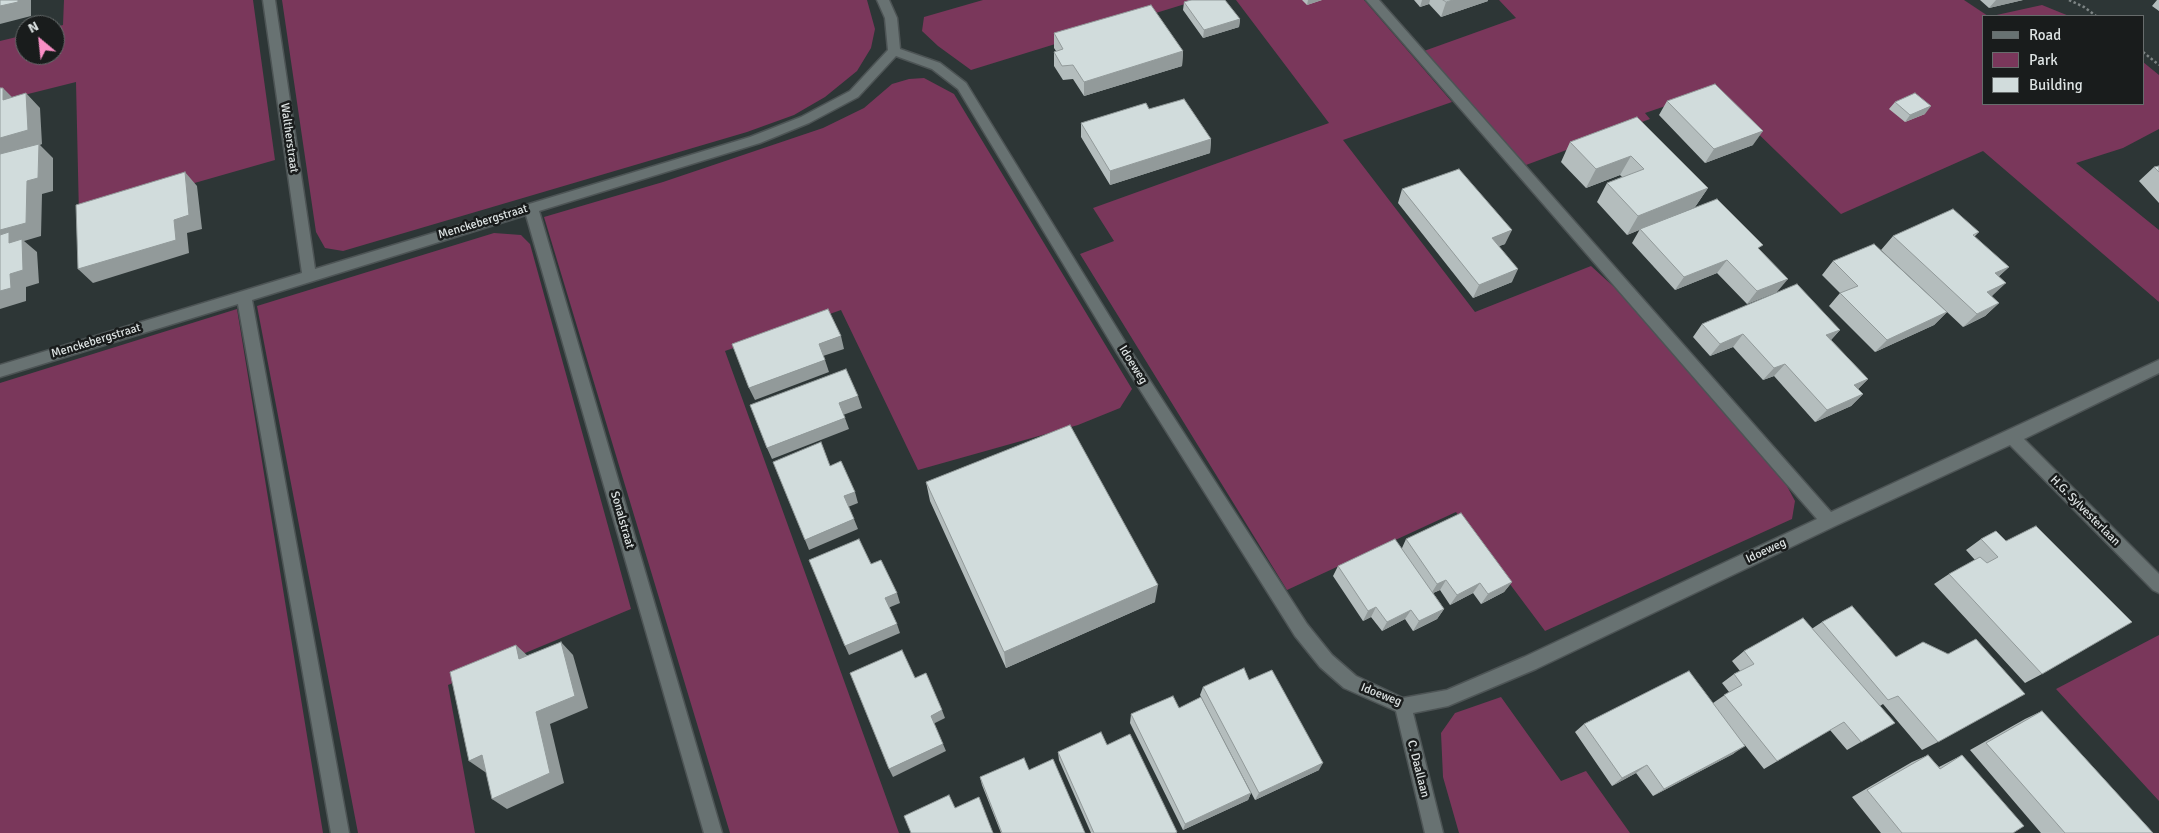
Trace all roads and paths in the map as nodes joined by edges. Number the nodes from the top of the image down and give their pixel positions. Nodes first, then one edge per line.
1 (269, 0) edge
2 (883, 0) edge
3 (1372, 0) edge
4 (2069, 0) edge
5 (2095, 15) edge
6 (894, 51) junction
7 (2144, 53) edge
8 (2159, 65) edge
9 (531, 208) junction
10 (308, 275) junction
11 (244, 296) junction
12 (2159, 366) edge
13 (0, 371) edge
14 (2012, 437) junction
15 (1829, 521) junction
16 (2159, 585) edge
17 (1403, 706) junction
18 (340, 833) edge
19 (713, 833) edge
20 (1434, 833) edge

1 - 10 street, Waltherstraat
2 - 6 street
3 - 15 street
4 - 5 path
6 - 9 street, Menckebergstraat
6 - 17 street, Idoeweg
7 - 8 path
9 - 10 street, Menckebergstraat
9 - 19 street, Sonalstraat
10 - 11 street, Menckebergstraat
11 - 13 street, Menckebergstraat
11 - 18 street
12 - 14 street, Idoeweg
14 - 15 street, Idoeweg
14 - 16 street, H.G. Sylvesterlaan
15 - 17 street, Idoeweg
17 - 20 street, C. Daallaan

